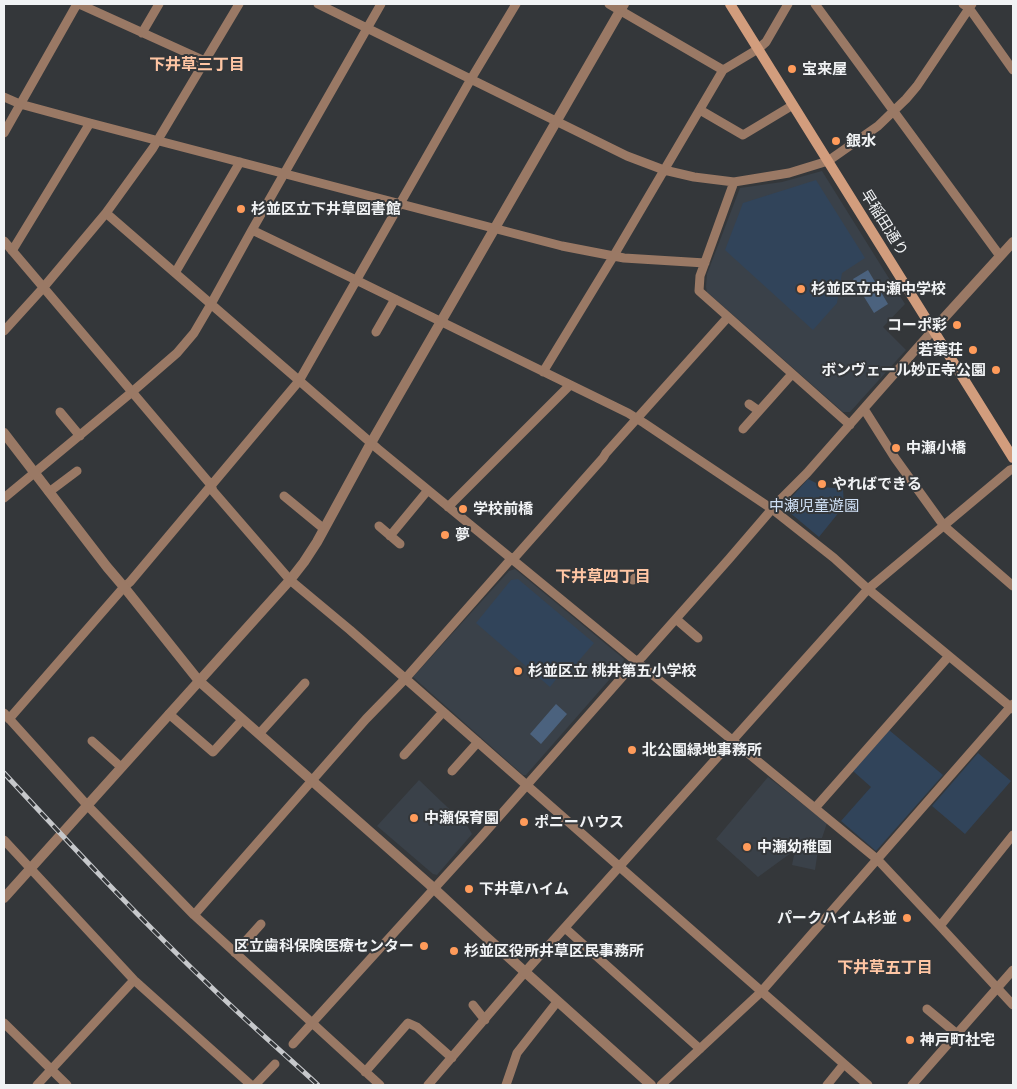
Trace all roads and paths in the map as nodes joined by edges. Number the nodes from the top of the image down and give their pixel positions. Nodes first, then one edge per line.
1 (78, 4) edge
2 (159, 4) edge
3 (239, 4) edge
4 (318, 4) edge
5 (381, 4) edge
6 (516, 4) edge
7 (609, 4) edge
8 (730, 4) edge
9 (788, 4) edge
10 (815, 4) edge
11 (968, 5) edge
12 (622, 7) edge
13 (367, 28) junction
14 (142, 33) junction
15 (758, 49) junction
16 (205, 62) junction
17 (723, 70) junction
18 (1013, 70) edge
19 (472, 79) junction
20 (4, 97) edge
21 (20, 104) junction
22 (793, 105) junction
23 (700, 110) junction
24 (894, 111) junction
25 (556, 121) junction
26 (90, 123) junction
27 (4, 133) edge
28 (158, 141) junction
29 (828, 161) junction
30 (240, 162) junction
31 (664, 170) junction
32 (284, 173) junction
33 (734, 182) junction
34 (400, 203) junction
35 (106, 213) junction
36 (495, 228) junction
37 (252, 230) junction
38 (4, 241) edge
39 (1013, 242) edge
40 (12, 251) junction
41 (1000, 256) junction
42 (613, 257) junction
43 (705, 263) junction
44 (175, 273) junction
45 (356, 280) junction
46 (43, 288) junction
47 (395, 299) junction
48 (211, 304) junction
49 (728, 316) junction
50 (442, 322) junction
51 (933, 330) junction
52 (4, 331) edge
53 (376, 332) dead end
54 (543, 372) junction
55 (792, 374) junction
56 (299, 381) junction
57 (570, 385) junction
58 (132, 392) junction
59 (749, 404) dead end
60 (864, 409) junction
61 (759, 411) junction
62 (60, 412) dead end
63 (636, 418) junction
64 (850, 425) junction
65 (743, 429) dead end
66 (4, 433) edge
67 (80, 436) junction
68 (371, 443) junction
69 (1013, 458) edge
70 (1013, 468) edge
71 (77, 471) dead end
72 (35, 473) junction
73 (211, 485) junction
74 (428, 490) junction
75 (49, 492) junction
76 (284, 496) dead end
77 (4, 498) edge
78 (448, 507) junction
79 (772, 509) junction
80 (379, 526) dead end
81 (944, 526) junction
82 (324, 529) junction
83 (390, 536) junction
84 (400, 544) dead end
85 (511, 559) junction
86 (641, 572) dead end
87 (290, 580) junction
88 (633, 580) dead end
89 (124, 586) junction
90 (1013, 586) edge
91 (868, 589) junction
92 (676, 619) junction
93 (698, 638) dead end
94 (949, 656) junction
95 (636, 662) junction
96 (405, 679) junction
97 (199, 681) junction
98 (304, 684) dead end
99 (1012, 707) edge
100 (443, 712) junction
101 (169, 714) junction
102 (7, 716) edge
103 (242, 720) junction
104 (259, 734) junction
105 (92, 741) dead end
106 (733, 741) junction
107 (478, 742) junction
108 (404, 756) dead end
109 (121, 768) junction
110 (452, 771) dead end
111 (311, 780) junction
112 (527, 785) junction
113 (87, 805) junction
114 (815, 808) junction
115 (1013, 835) edge
116 (4, 840) edge
117 (878, 860) junction
118 (620, 867) junction
119 (30, 869) junction
120 (434, 888) junction
121 (4, 898) edge
122 (194, 915) junction
123 (261, 924) dead end
124 (940, 926) junction
125 (565, 928) junction
126 (235, 953) junction
127 (1013, 970) edge
128 (525, 972) junction
129 (134, 980) junction
130 (998, 988) junction
131 (761, 992) junction
132 (557, 1002) junction
133 (472, 1005) dead end
134 (1013, 1005) edge
135 (927, 1009) dead end
136 (485, 1020) junction
137 (4, 1023) edge
138 (312, 1024) junction
139 (957, 1034) junction
140 (293, 1044) dead end
141 (700, 1049) junction
142 (452, 1058) junction
143 (275, 1064) dead end
144 (844, 1064) junction
145 (52, 1070) junction
146 (365, 1072) junction
147 (38, 1085) edge
148 (67, 1085) edge
149 (253, 1085) edge
150 (380, 1085) edge
151 (428, 1085) edge
152 (506, 1085) edge
153 (651, 1085) edge
154 (661, 1085) edge
155 (827, 1085) edge
156 (868, 1085) edge
157 (912, 1085) edge

1 - 14 street
1 - 21 street
2 - 14 street
3 - 16 street
4 - 13 street
5 - 13 street
6 - 19 street
7 - 12 street
8 - 15 main road, 早稲田通り
9 - 15 street
10 - 24 street
11 - 18 street
11 - 24 street
12 - 17 street
12 - 25 street
13 - 19 street
13 - 32 street
14 - 16 street
15 - 17 street
15 - 22 main road, 早稲田通り
16 - 28 street
17 - 23 street
19 - 25 street
19 - 34 street
20 - 21 street
21 - 26 street
21 - 27 street
22 - 23 street
22 - 29 main road, 早稲田通り
23 - 31 street
24 - 29 street
24 - 41 street
25 - 31 street
25 - 36 street
26 - 28 street
26 - 40 street
28 - 30 street
28 - 35 street
29 - 33 street
29 - 51 main road, 早稲田通り
30 - 32 street
30 - 44 street
31 - 33 street
31 - 42 street
32 - 34 street
32 - 37 street
33 - 43 street
34 - 36 street
34 - 45 street
35 - 44 street
35 - 46 street
36 - 42 street
36 - 50 street
37 - 45 street
37 - 48 street
38 - 40 street
39 - 41 street
40 - 46 street
41 - 51 street
42 - 43 street
42 - 54 street
43 - 49 street
44 - 48 street
45 - 47 street
45 - 56 street
46 - 52 street
46 - 58 street
47 - 50 street
47 - 53 street
48 - 56 street
48 - 58 street
49 - 55 street
49 - 63 street
50 - 54 street
50 - 68 street
51 - 60 street
51 - 69 main road, 早稲田通り
54 - 57 street
55 - 61 street
55 - 64 street
56 - 68 street
56 - 73 street
57 - 63 street
57 - 78 street
58 - 67 street
58 - 73 street
59 - 61 street
60 - 64 street
60 - 81 street
61 - 65 street
62 - 67 street
63 - 79 street
63 - 85 street
64 - 79 street
66 - 72 street
67 - 72 street
68 - 74 street
68 - 82 street
70 - 81 street
71 - 75 street
72 - 75 street
72 - 77 street
73 - 87 street
73 - 89 street
74 - 78 street
74 - 83 street
75 - 89 street
76 - 82 street
78 - 85 street
79 - 91 street
79 - 92 street
80 - 83 street
81 - 90 street
81 - 91 street
82 - 87 street
83 - 84 street
85 - 95 street
85 - 96 street
86 - 88 street
87 - 96 street
87 - 97 street
89 - 97 street
89 - 102 street
91 - 94 street
91 - 106 street
92 - 93 street
92 - 95 street
94 - 99 street
94 - 114 street
95 - 106 street
95 - 112 street
96 - 100 street
96 - 111 street
97 - 101 street
97 - 103 street
98 - 104 street
99 - 117 street
100 - 107 street
100 - 108 street
101 - 103 street
101 - 109 street
102 - 113 street
103 - 104 street
104 - 111 street
105 - 109 street
106 - 114 street
106 - 118 street
107 - 110 street
107 - 112 street
109 - 113 street
111 - 120 street
111 - 122 street
112 - 118 street
112 - 120 street
113 - 119 street
113 - 122 street
114 - 117 street
115 - 124 street
116 - 119 street
117 - 124 street
117 - 131 street
118 - 125 street
118 - 131 street
119 - 121 street
119 - 129 street
120 - 128 street
120 - 138 street
122 - 126 street
123 - 126 street
124 - 130 street
125 - 128 street
125 - 141 street
126 - 138 street
127 - 130 street
128 - 132 street
128 - 136 street
129 - 145 street
129 - 149 street
130 - 134 street
130 - 139 street
131 - 141 street
131 - 144 street
132 - 152 street
132 - 153 street
133 - 136 street
135 - 139 street
136 - 142 street
137 - 145 street
138 - 140 street
138 - 146 street
139 - 157 street
141 - 154 street
142 - 146 street
142 - 151 street
143 - 149 street
144 - 155 street
144 - 156 street
145 - 147 street
145 - 148 street
146 - 150 street

